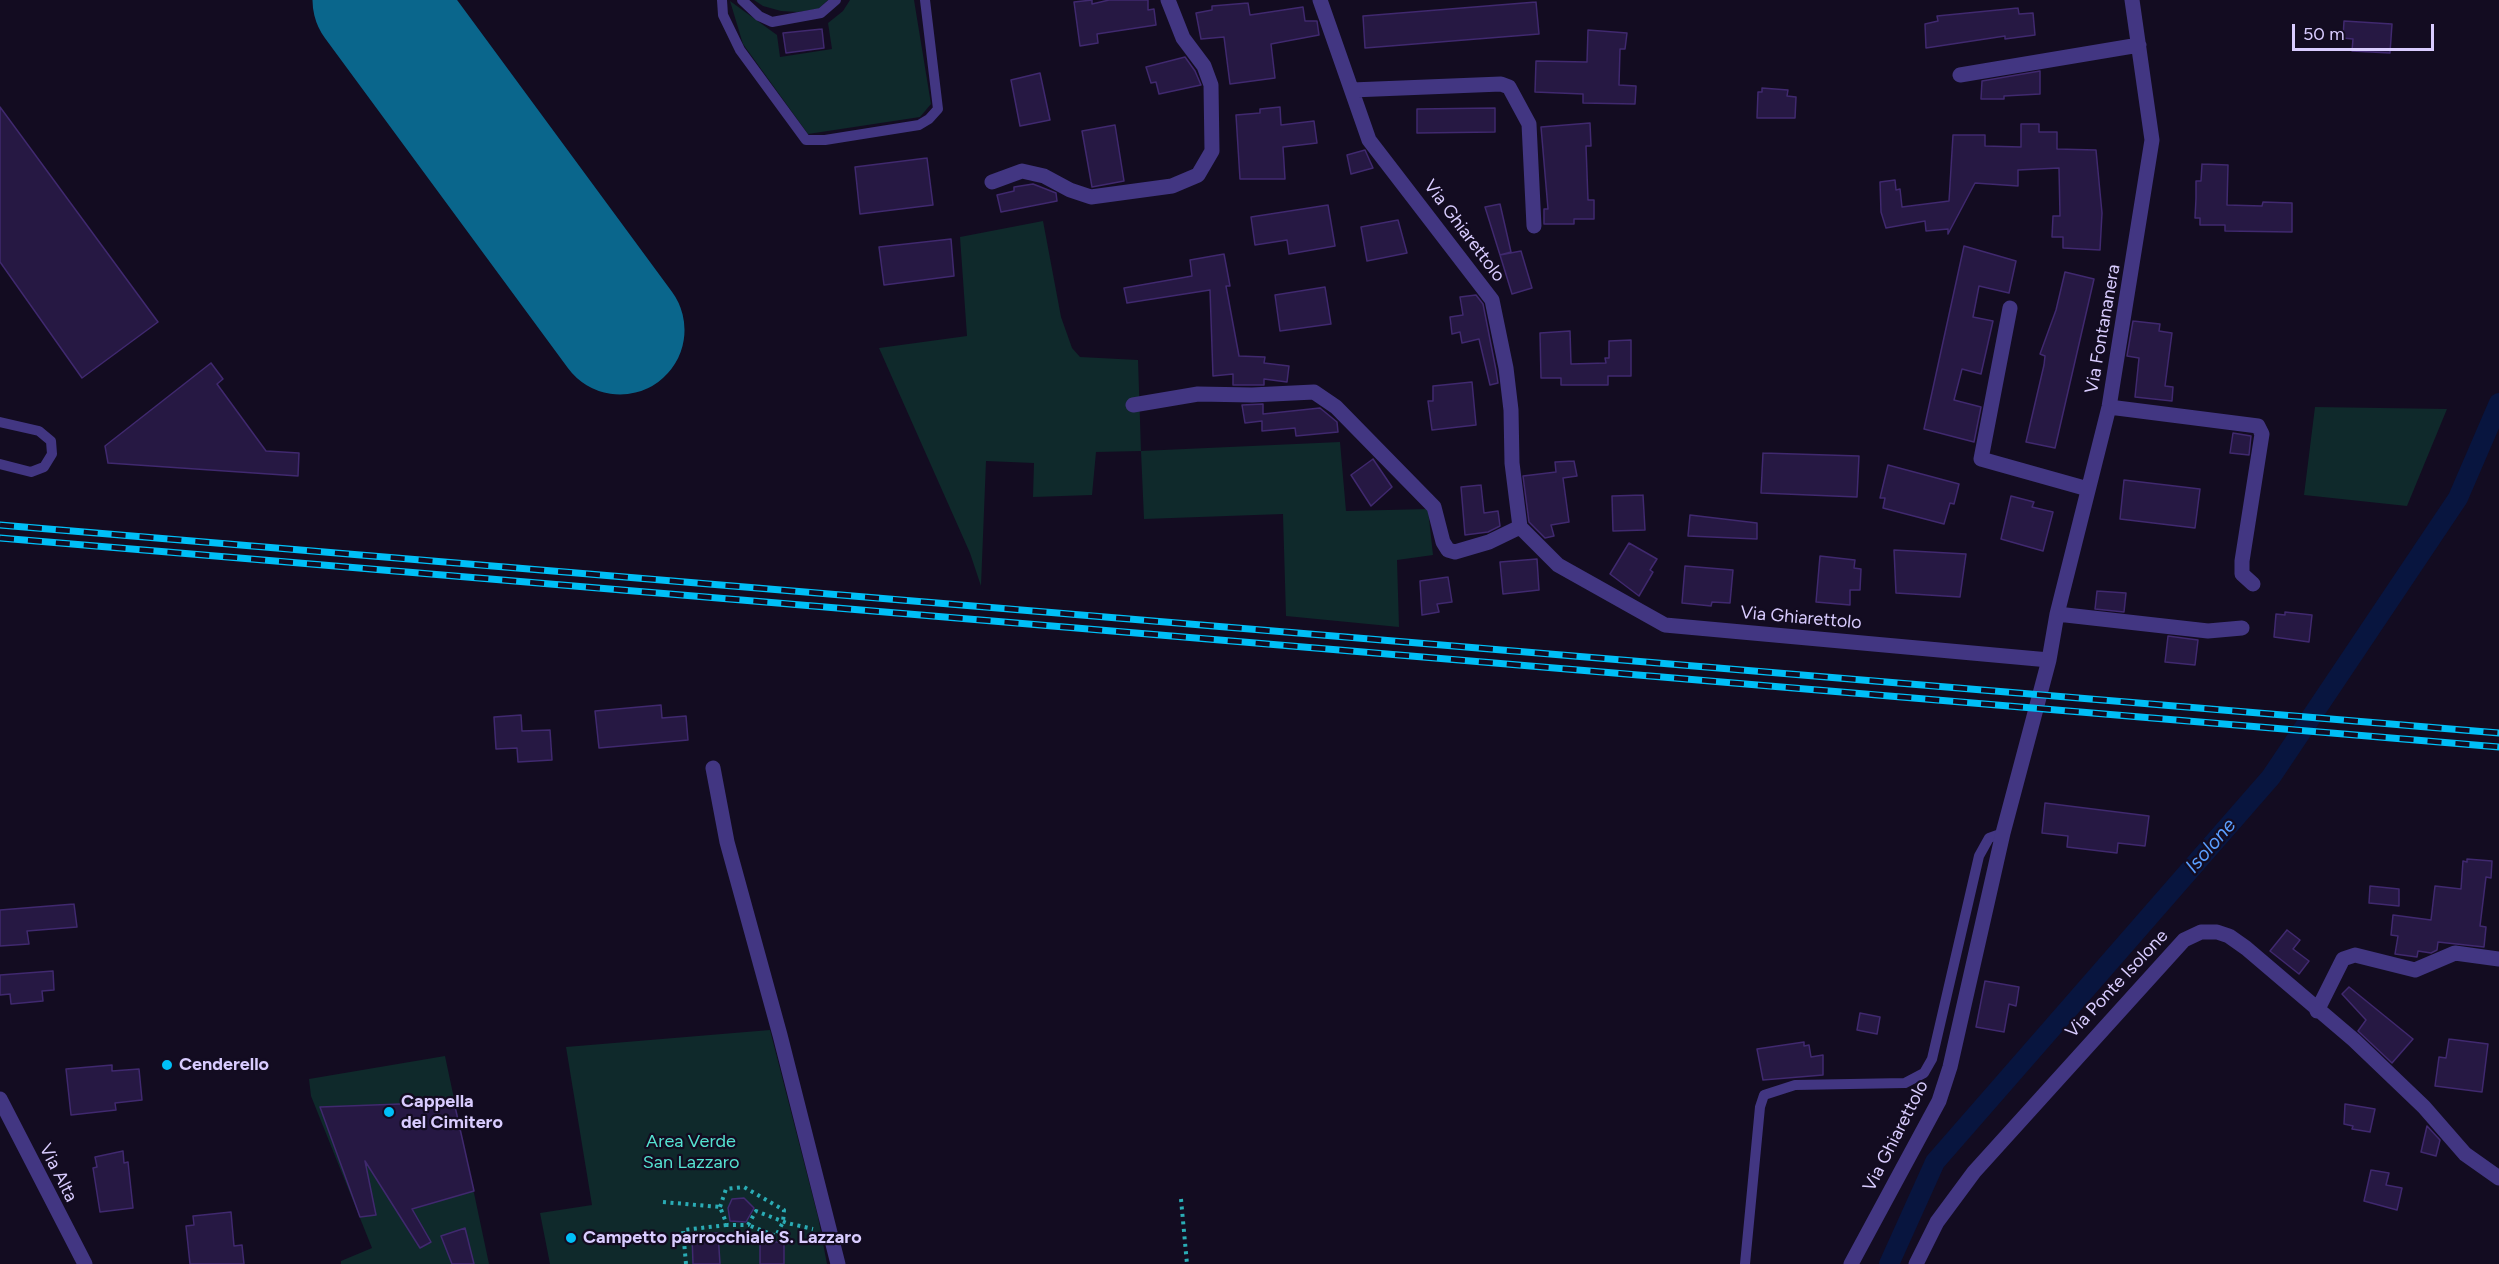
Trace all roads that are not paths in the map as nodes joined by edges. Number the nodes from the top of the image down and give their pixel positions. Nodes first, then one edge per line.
1 (722, 0) edge
2 (742, 0) edge
3 (836, 0) edge
4 (925, 0) edge
5 (1168, 0) edge
6 (1320, 0) edge
7 (2132, 0) edge
8 (2139, 45) junction
9 (1960, 75) dead end
10 (1352, 90) junction
11 (992, 182) dead end
12 (1534, 226) dead end
13 (2010, 308) dead end
14 (1134, 405) dead end
15 (2109, 407) junction
16 (0, 422) edge
17 (0, 464) edge
18 (2088, 489) junction
19 (1520, 527) junction
20 (2253, 584) dead end
21 (2057, 614) junction
22 (2242, 628) dead end
23 (2049, 660) junction
24 (713, 768) dead end
25 (2003, 833) junction
26 (2499, 959) edge
27 (2317, 1011) junction
28 (0, 1098) edge
29 (2499, 1178) edge
30 (84, 1264) edge
31 (838, 1264) edge
32 (1745, 1264) edge
33 (1851, 1264) edge
34 (1916, 1264) edge

1 - 4 lane
2 - 3 lane
5 - 11 street
6 - 10 street, Via Ghiarettolo
7 - 8 street, Via Fontananera
8 - 9 street
8 - 15 street, Via Fontananera
10 - 12 street
10 - 19 street, Via Ghiarettolo
13 - 18 street
14 - 19 street
15 - 18 street, Via Fontananera
15 - 20 street
16 - 17 lane
18 - 21 street, Via Fontananera
19 - 23 street, Via Ghiarettolo
21 - 22 street
21 - 23 street, Via Fontananera
23 - 25 street, Via Ghiarettolo
24 - 31 street
25 - 32 lane
25 - 33 street, Via Ghiarettolo
26 - 27 street
27 - 29 street, Via Ponte Isolone
27 - 34 street, Via Ponte Isolone
28 - 30 street, Via Alta

